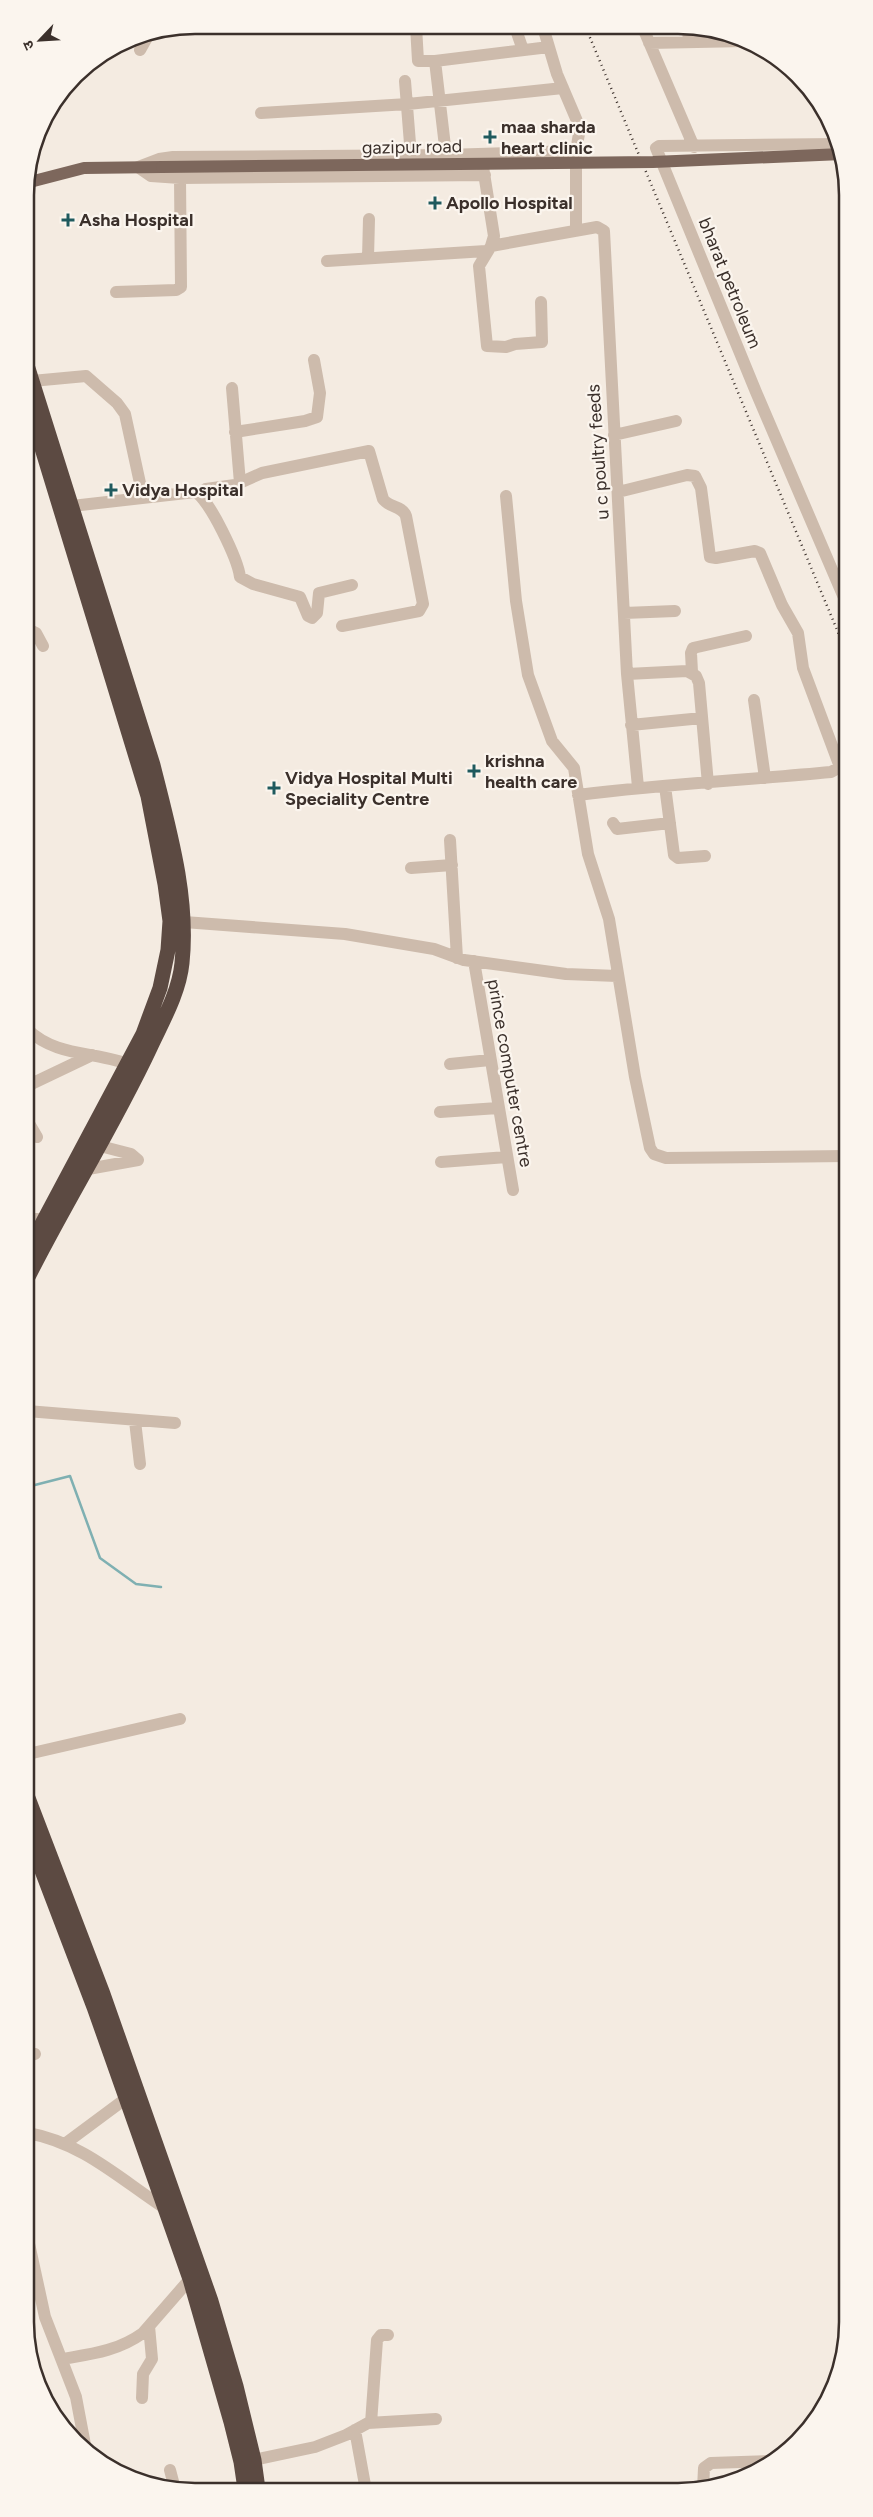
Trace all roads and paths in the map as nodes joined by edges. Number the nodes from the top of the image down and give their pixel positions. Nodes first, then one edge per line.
1 (416, 34) edge
2 (517, 34) edge
3 (545, 34) edge
4 (645, 34) edge
5 (688, 34) edge
6 (727, 41) edge
7 (145, 42) edge
8 (689, 42) junction
9 (649, 43) junction
10 (549, 47) junction
11 (140, 50) dead end
12 (523, 50) junction
13 (435, 61) junction
14 (405, 81) dead end
15 (563, 88) junction
16 (439, 101) junction
17 (408, 104) junction
18 (261, 113) dead end
19 (831, 144) edge
20 (694, 147) junction
21 (576, 151) junction
22 (834, 154) edge
23 (446, 155) junction
24 (481, 155) junction
25 (411, 156) junction
26 (138, 167) junction
27 (484, 175) junction
28 (180, 178) junction
29 (41, 180) junction
30 (34, 181) edge
31 (34, 184) edge
32 (369, 219) dead end
33 (576, 230) junction
34 (489, 248) junction
35 (368, 258) junction
36 (327, 261) dead end
37 (116, 292) dead end
38 (542, 302) dead end
39 (314, 360) dead end
40 (34, 387) edge
41 (232, 388) dead end
42 (34, 402) edge
43 (34, 405) edge
44 (676, 421) dead end
45 (234, 432) junction
46 (614, 435) junction
47 (240, 483) junction
48 (618, 492) junction
49 (199, 494) junction
50 (506, 496) dead end
51 (143, 497) junction
52 (72, 506) junction
53 (352, 585) dead end
54 (839, 586) edge
55 (675, 611) dead end
56 (624, 613) junction
57 (342, 626) dead end
58 (34, 632) edge
59 (746, 636) dead end
60 (43, 646) dead end
61 (692, 672) junction
62 (627, 674) junction
63 (754, 700) dead end
64 (702, 718) junction
65 (631, 725) junction
66 (839, 763) edge
67 (839, 772) edge
68 (765, 778) junction
69 (708, 784) junction
70 (665, 786) junction
71 (638, 787) junction
72 (578, 795) junction
73 (613, 823) dead end
74 (670, 823) junction
75 (450, 840) dead end
76 (705, 856) dead end
77 (452, 866) junction
78 (411, 868) dead end
79 (184, 922) junction
80 (457, 958) junction
81 (474, 961) junction
82 (617, 976) junction
83 (34, 1035) edge
84 (92, 1055) junction
85 (490, 1060) junction
86 (450, 1064) dead end
87 (134, 1066) junction
88 (34, 1083) edge
89 (498, 1108) junction
90 (440, 1112) dead end
91 (34, 1132) edge
92 (37, 1137) dead end
93 (100, 1146) junction
94 (839, 1156) edge
95 (507, 1157) junction
96 (441, 1162) dead end
97 (88, 1169) junction
98 (513, 1190) dead end
99 (34, 1219) edge
100 (45, 1219) junction
101 (34, 1239) edge
102 (34, 1267) edge
103 (34, 1412) edge
104 (135, 1421) junction
105 (175, 1423) dead end
106 (140, 1464) dead end
107 (180, 1719) dead end
108 (34, 1753) edge
109 (34, 1815) edge
110 (34, 1850) edge
111 (131, 2094) junction
112 (34, 2135) edge
113 (66, 2143) junction
114 (164, 2208) junction
115 (182, 2219) junction
116 (34, 2267) edge
117 (190, 2279) junction
118 (149, 2326) junction
119 (388, 2335) dead end
120 (63, 2359) junction
121 (142, 2398) dead end
122 (436, 2418) dead end
123 (371, 2422) junction
124 (355, 2430) junction
125 (84, 2438) edge
126 (254, 2460) junction
127 (760, 2461) edge
128 (170, 2470) dead end
129 (703, 2481) edge
130 (173, 2482) edge
131 (244, 2483) edge
132 (257, 2483) edge
133 (365, 2483) edge

1 - 13 street
2 - 12 street
3 - 10 street
4 - 9 street
5 - 8 street
6 - 8 street
7 - 11 street
8 - 9 street
9 - 20 street
10 - 12 street
10 - 15 street
12 - 13 street
13 - 16 street
14 - 17 street
15 - 16 street
15 - 21 street
16 - 17 street
16 - 23 street
17 - 18 street
17 - 25 street
19 - 20 street, bharat petroleum
20 - 54 street, bharat petroleum
21 - 24 street
21 - 33 street
22 - 26 main road, gazipur road, bridge
23 - 24 street
23 - 25 street
24 - 27 street
25 - 26 street
26 - 28 street
26 - 29 main road, gazipur road
27 - 28 street
27 - 34 street
28 - 37 street
29 - 30 main road
29 - 31 main road
32 - 35 street
33 - 34 street, u c poultry feeds
33 - 46 street, u c poultry feeds
34 - 35 street, u c poultry feeds
34 - 38 street
35 - 36 street, u c poultry feeds
39 - 45 street
40 - 51 street
41 - 45 street
42 - 52 highway
43 - 87 highway
44 - 46 street
45 - 47 street
46 - 48 street, u c poultry feeds
47 - 49 street
47 - 57 street
48 - 56 street, u c poultry feeds
48 - 66 street
49 - 51 street
49 - 53 street
50 - 72 street
51 - 52 street
52 - 79 highway
55 - 56 street
56 - 62 street, u c poultry feeds
58 - 60 street
59 - 61 street
61 - 62 street
61 - 64 street
62 - 65 street, u c poultry feeds
63 - 68 street
64 - 65 street
64 - 69 street
65 - 71 street, u c poultry feeds
67 - 68 street
68 - 69 street
69 - 70 street
70 - 71 street
70 - 74 street
71 - 72 street
72 - 82 street
73 - 74 street
74 - 76 street
75 - 77 street
77 - 78 street
77 - 80 street
79 - 80 street
79 - 87 highway
80 - 81 street
81 - 82 street
81 - 85 street, prince computer centre
82 - 94 street
83 - 84 street
84 - 87 street
84 - 88 street
85 - 86 street
85 - 89 street, prince computer centre
87 - 93 highway
87 - 100 highway
89 - 90 street
89 - 95 street, prince computer centre
91 - 92 street
93 - 97 highway
93 - 97 street
95 - 96 street
95 - 98 street, prince computer centre
97 - 102 highway
99 - 100 street
100 - 101 highway
103 - 104 street
104 - 105 street
104 - 106 street
107 - 108 street
109 - 111 highway
110 - 111 highway
111 - 113 street
111 - 114 highway
111 - 115 highway
112 - 113 street
113 - 114 street
114 - 115 street
114 - 117 highway
115 - 126 highway
116 - 120 street
117 - 118 street
117 - 131 highway
118 - 120 street
118 - 121 street
119 - 123 street
120 - 125 street
122 - 123 street
123 - 124 street
124 - 126 street
124 - 133 street
126 - 132 highway
127 - 129 street
128 - 130 street

